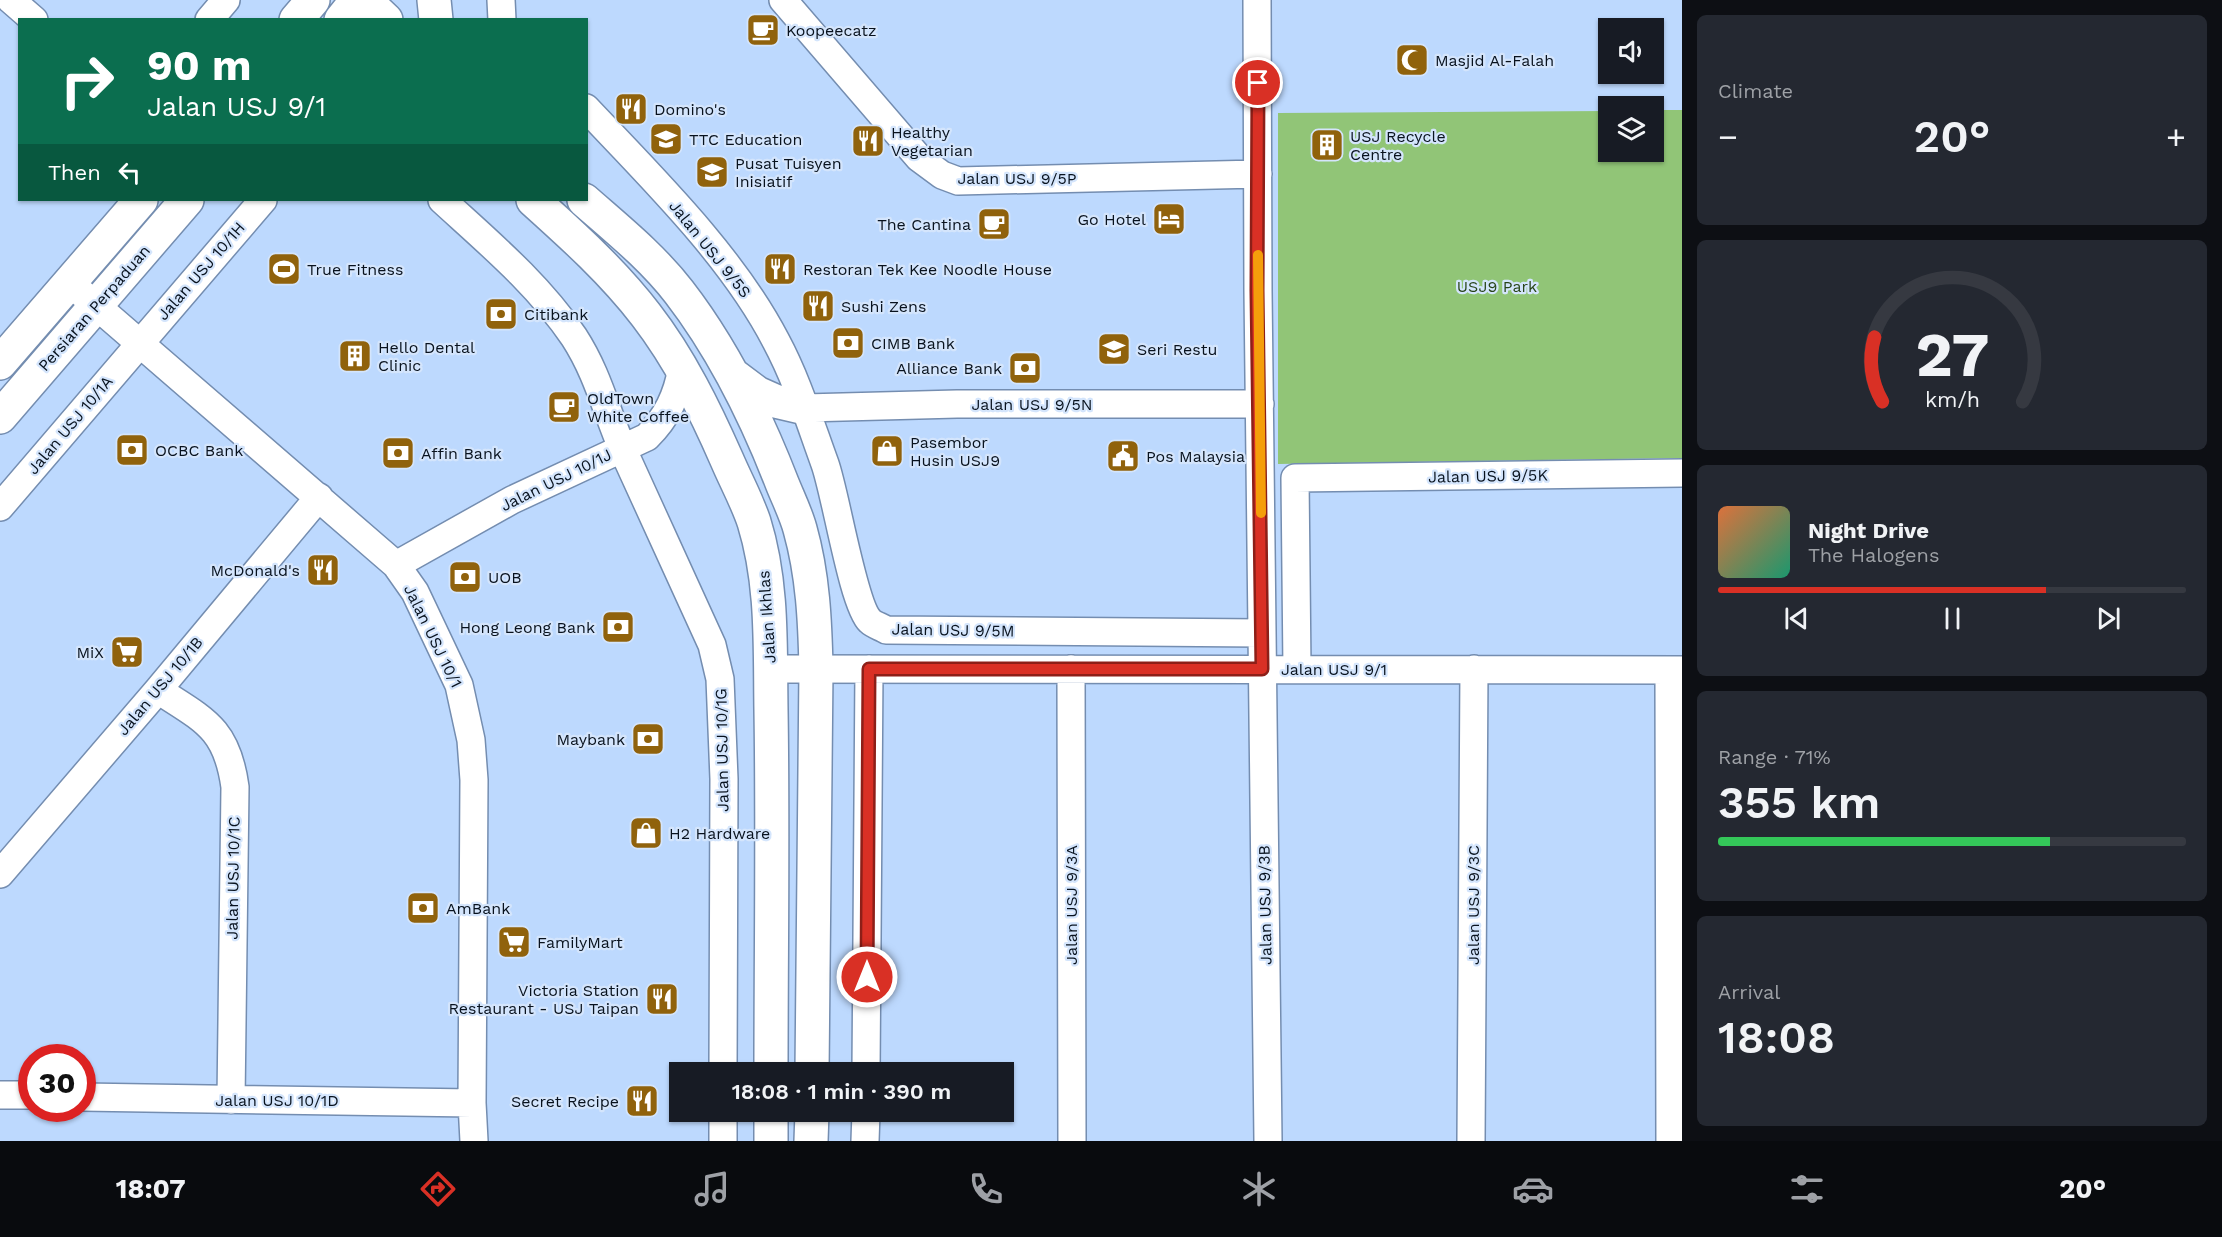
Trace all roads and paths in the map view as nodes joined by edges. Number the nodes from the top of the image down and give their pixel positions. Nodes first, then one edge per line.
1 (12, 0) edge
2 (226, 0) edge
3 (357, 0) edge
4 (365, 0) edge
5 (434, 0) edge
6 (501, 0) edge
7 (783, 0) edge
8 (1257, 0) edge
9 (32, 18) edge
10 (211, 18) edge
11 (343, 18) edge
12 (384, 18) edge
13 (436, 18) edge
14 (502, 18) edge
15 (588, 110) edge
16 (1258, 174) junction
17 (140, 201) edge
18 (187, 201) edge
19 (262, 201) edge
20 (443, 201) edge
21 (534, 201) edge
22 (585, 201) edge
23 (70, 283) junction
24 (96, 306) junction
25 (140, 342) junction
26 (0, 363) edge
27 (682, 368) junction
28 (731, 373) junction
29 (1260, 404) junction
30 (805, 408) junction
31 (0, 417) edge
32 (622, 448) junction
33 (770, 452) junction
34 (1682, 473) edge
35 (319, 497) junction
36 (0, 507) edge
37 (396, 565) junction
38 (1261, 633) junction
39 (770, 669) junction
40 (816, 669) junction
41 (869, 669) junction
42 (1071, 669) junction
43 (1262, 669) junction
44 (1297, 669) junction
45 (1474, 669) junction
46 (1675, 670) edge
47 (158, 690) junction
48 (0, 874) edge
49 (723, 1062) edge
50 (771, 1062) edge
51 (812, 1062) edge
52 (866, 1062) edge
53 (0, 1095) edge
54 (18, 1095) edge
55 (96, 1097) edge
56 (231, 1100) junction
57 (472, 1102) junction
58 (723, 1122) edge
59 (771, 1122) edge
60 (812, 1122) edge
61 (866, 1122) edge
62 (474, 1141) edge
63 (723, 1141) edge
64 (771, 1141) edge
65 (811, 1141) edge
66 (865, 1141) edge
67 (1072, 1141) edge
68 (1268, 1141) edge
69 (1471, 1141) edge
70 (1670, 1141) edge

1 - 9 street
2 - 10 street
3 - 11 street
4 - 12 street
5 - 13 street
6 - 14 street
7 - 16 street, Jalan USJ 9/5P
8 - 16 street, Jalan USJ 9/3B
15 - 30 street, Jalan USJ 9/5S
16 - 29 street, Jalan USJ 9/3B
17 - 23 street
18 - 24 street, Persiaran Perpaduan
19 - 25 street, Jalan USJ 10/1H
20 - 32 street
21 - 27 street, Jalan Ikhlas
22 - 28 street
23 - 24 street, Jalan USJ 10/1
23 - 26 street
24 - 25 street, Jalan USJ 10/1
24 - 31 street, Persiaran Perpaduan
25 - 35 street, Jalan USJ 10/1
25 - 36 street, Jalan USJ 10/1A
27 - 32 street, Jalan USJ 10/1J
27 - 39 street, Jalan Ikhlas
28 - 30 street
28 - 33 street
29 - 30 street, Jalan USJ 9/5N
29 - 38 street, Jalan USJ 9/3B
30 - 33 street
30 - 38 street, Jalan USJ 9/5M
32 - 37 street, Jalan USJ 10/1J
32 - 49 street, Jalan USJ 10/1G
33 - 40 street
34 - 44 street, Jalan USJ 9/5K
35 - 37 street, Jalan USJ 10/1
35 - 47 street, Jalan USJ 10/1B
37 - 57 street, Jalan USJ 10/1
38 - 43 street, Jalan USJ 9/3B
39 - 40 street, Jalan USJ 9/1
39 - 50 street, Jalan Ikhlas
40 - 41 street, Jalan USJ 9/1
40 - 51 street
41 - 42 street, Jalan USJ 9/1
41 - 52 street
42 - 43 street, Jalan USJ 9/1
42 - 67 street, Jalan USJ 9/3A
43 - 44 street, Jalan USJ 9/1
43 - 68 street, Jalan USJ 9/3B
44 - 45 street, Jalan USJ 9/1
45 - 46 street, Jalan USJ 9/1
45 - 69 street, Jalan USJ 9/3C
46 - 70 street
47 - 48 street, Jalan USJ 10/1B
47 - 56 street, Jalan USJ 10/1C
53 - 54 street
55 - 56 street, Jalan USJ 10/1D
56 - 57 street, Jalan USJ 10/1D
57 - 62 street, Jalan USJ 10/1
58 - 63 street
59 - 64 street
60 - 65 street
61 - 66 street

